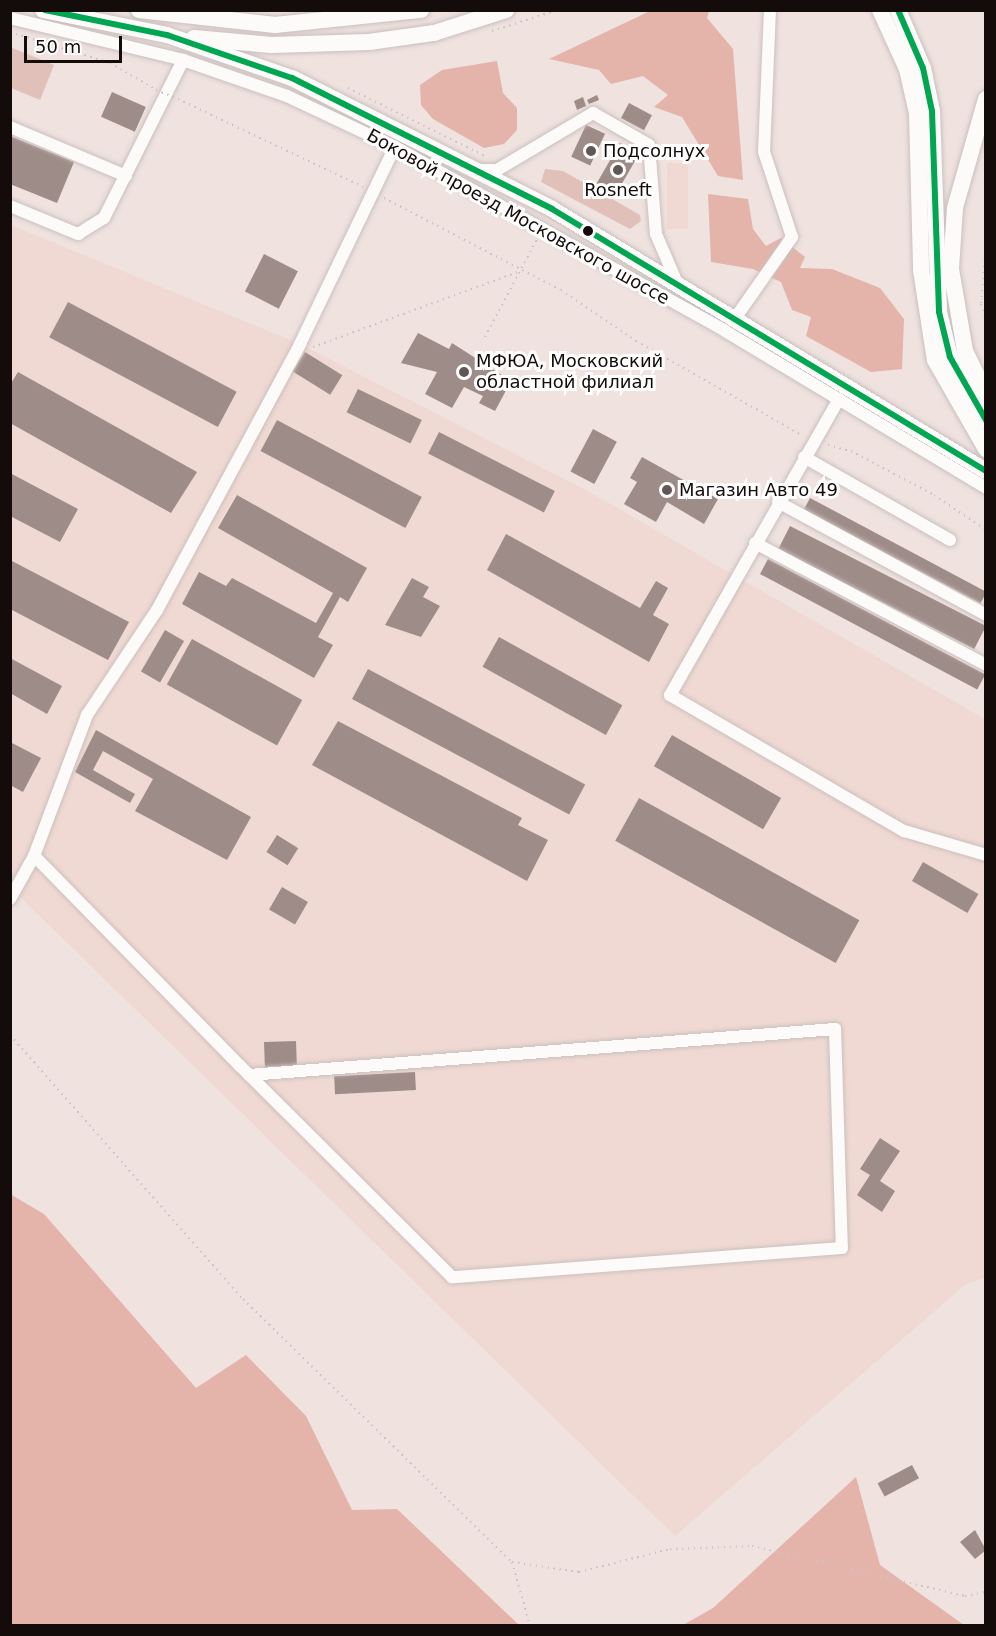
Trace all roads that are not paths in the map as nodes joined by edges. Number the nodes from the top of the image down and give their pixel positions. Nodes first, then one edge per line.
1 (43, 10) edge
2 (139, 10) edge
3 (421, 10) edge
4 (506, 10) edge
5 (770, 10) edge
6 (880, 10) edge
7 (898, 10) edge
8 (10, 18) edge
9 (167, 36) junction
10 (183, 60) junction
11 (986, 99) edge
12 (10, 127) edge
13 (395, 147) junction
14 (477, 170) junction
15 (126, 176) junction
16 (10, 206) edge
17 (677, 283) junction
18 (736, 317) junction
19 (986, 394) edge
20 (839, 399) junction
21 (986, 421) edge
22 (986, 449) edge
23 (804, 457) junction
24 (986, 471) edge
25 (986, 488) edge
26 (778, 502) junction
27 (950, 540) dead end
28 (755, 543) junction
29 (986, 615) edge
30 (986, 665) edge
31 (986, 855) edge
32 (34, 856) junction
33 (10, 899) edge
34 (249, 1075) junction

1 - 9 main road
2 - 3 main road
4 - 9 main road
5 - 18 street
6 - 22 main road
7 - 21 main road
8 - 10 street, Боковой проезд Московского шоссе
9 - 14 main road
10 - 13 street, Боковой проезд Московского шоссе
10 - 15 street
11 - 19 main road
12 - 15 street
13 - 20 street, Боковой проезд Московского шоссе
13 - 32 street
14 - 17 main road
14 - 17 street
15 - 16 street
17 - 18 main road
18 - 24 main road
20 - 23 street
20 - 25 street, Боковой проезд Московского шоссе
23 - 26 street
23 - 27 street
26 - 28 street
26 - 29 street
28 - 30 street
28 - 31 street
32 - 33 street
32 - 34 street
34 - 34 street

